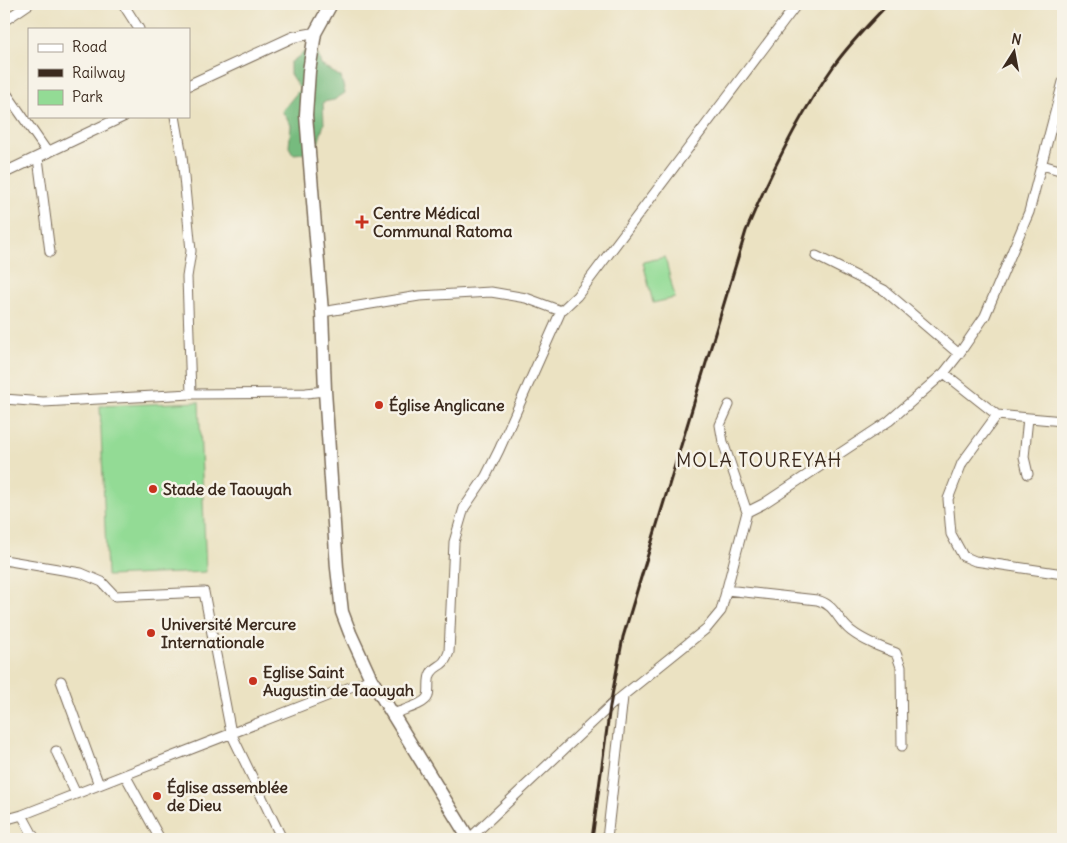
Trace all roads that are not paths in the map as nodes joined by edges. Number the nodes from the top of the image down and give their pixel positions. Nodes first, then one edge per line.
1 (29, 4) edge
2 (123, 4) edge
3 (331, 4) edge
4 (797, 4) edge
5 (4, 21) edge
6 (138, 28) edge
7 (315, 33) junction
8 (1063, 82) edge
9 (190, 85) edge
10 (4, 90) edge
11 (120, 118) edge
12 (175, 118) edge
13 (48, 153) junction
14 (38, 158) junction
15 (1042, 165) junction
16 (1063, 171) edge
17 (4, 173) edge
18 (50, 252) dead end
19 (816, 256) dead end
20 (561, 311) junction
21 (322, 312) junction
22 (959, 354) junction
23 (944, 373) junction
24 (325, 392) junction
25 (191, 394) junction
26 (4, 399) edge
27 (729, 406) dead end
28 (997, 415) junction
29 (1028, 418) junction
30 (1063, 420) edge
31 (1028, 474) dead end
32 (746, 512) junction
33 (4, 560) edge
34 (1063, 574) edge
35 (726, 590) junction
36 (371, 679) junction
37 (61, 681) dead end
38 (623, 697) junction
39 (393, 714) junction
40 (232, 733) junction
41 (902, 746) dead end
42 (56, 751) dead end
43 (125, 775) junction
44 (99, 785) junction
45 (76, 794) junction
46 (22, 815) junction
47 (4, 820) edge
48 (35, 839) edge
49 (160, 839) edge
50 (282, 839) edge
51 (469, 839) edge
52 (607, 839) edge

1 - 5 street
2 - 6 street
3 - 7 main road
4 - 20 street
7 - 9 street
7 - 21 main road
8 - 15 street
10 - 13 street
11 - 13 street
12 - 25 street
13 - 14 street
14 - 17 street
14 - 18 street
15 - 16 street
15 - 22 street
19 - 22 street
20 - 21 street
20 - 39 street
21 - 24 main road
22 - 23 street
23 - 28 street
23 - 32 street
24 - 25 street
24 - 36 main road
25 - 26 street
27 - 32 street
28 - 29 street
28 - 34 street
29 - 30 street
29 - 31 street
32 - 35 street
33 - 40 street
35 - 38 street
35 - 41 street
36 - 39 main road
36 - 40 street
37 - 44 street
38 - 51 street
38 - 52 street
39 - 51 main road
40 - 43 street
40 - 50 street
42 - 45 street
43 - 44 street
43 - 49 street
44 - 45 street
45 - 46 street
46 - 47 street
46 - 48 street

